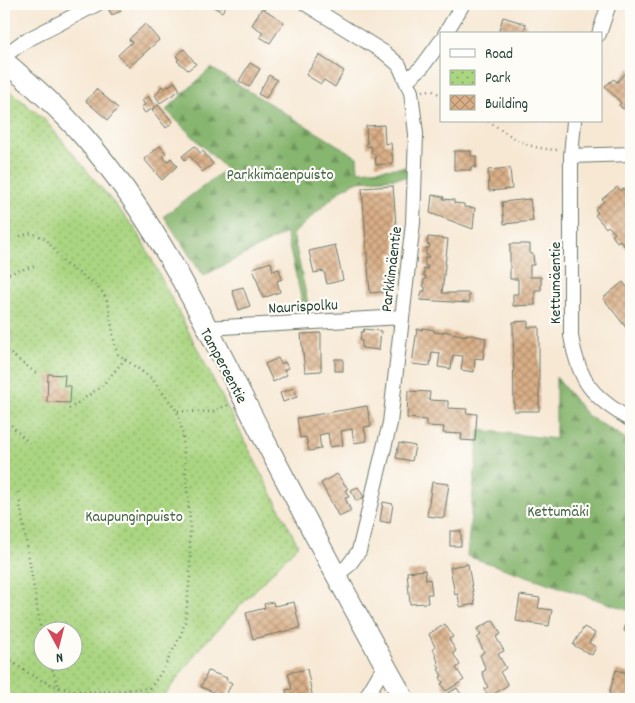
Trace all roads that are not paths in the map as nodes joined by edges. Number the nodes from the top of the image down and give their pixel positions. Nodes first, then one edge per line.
1 (97, 4) edge
2 (306, 4) edge
3 (463, 4) edge
4 (609, 4) edge
5 (446, 32) edge
6 (600, 32) edge
7 (440, 42) edge
8 (4, 56) edge
9 (4, 61) edge
10 (409, 86) junction
11 (574, 122) edge
12 (566, 153) junction
13 (631, 154) edge
14 (402, 317) junction
15 (206, 328) junction
16 (631, 420) edge
17 (335, 576) junction
18 (385, 665) junction
19 (365, 699) edge
20 (404, 699) edge

1 - 8 street
2 - 10 street, Parkkimäentie
3 - 5 street
4 - 6 street
7 - 10 street
9 - 15 main road, Tampereentie
10 - 14 street, Parkkimäentie
11 - 12 street, Kettumäentie
12 - 13 street
12 - 16 street, Kettumäentie
14 - 15 street, Naurispolku
14 - 17 street, Parkkimäentie
15 - 17 main road, Tampereentie
17 - 18 main road, Tampereentie
18 - 19 street
18 - 20 main road, Tampereentie

